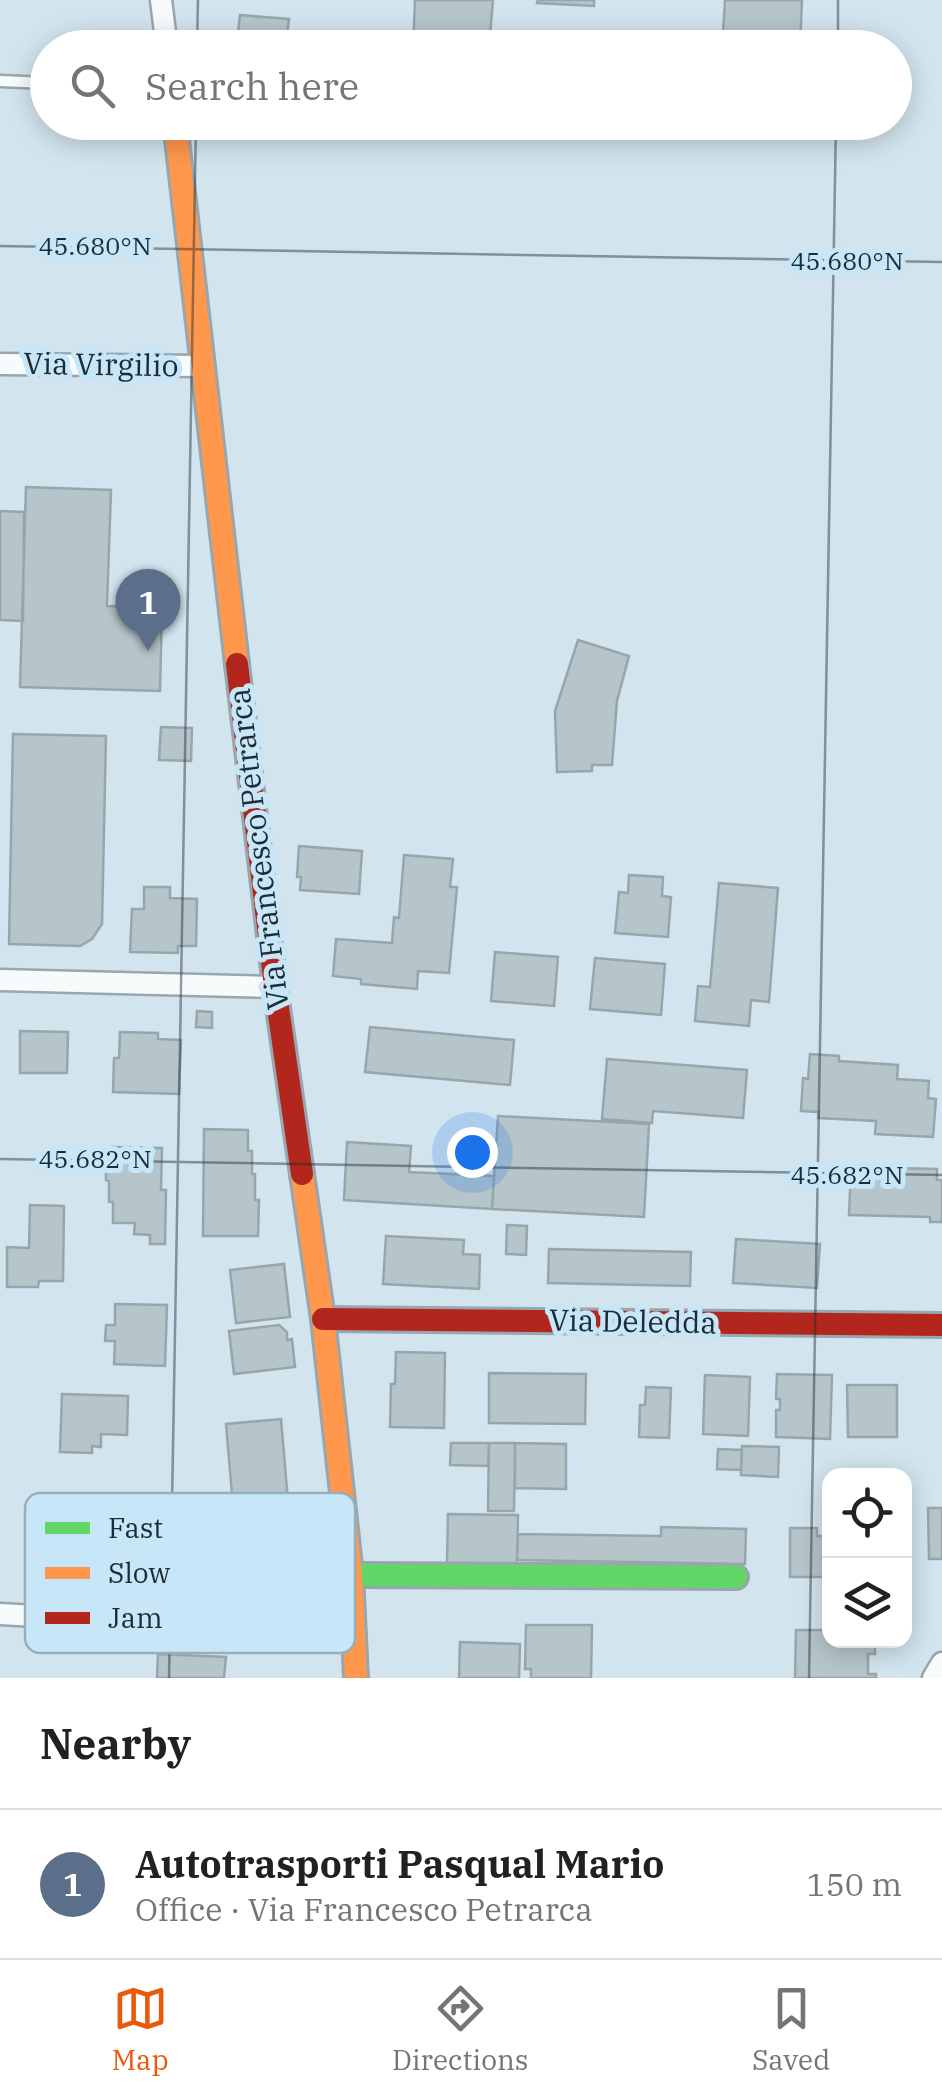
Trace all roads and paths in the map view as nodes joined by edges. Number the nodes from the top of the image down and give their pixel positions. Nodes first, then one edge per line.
1 (161, 0) edge
2 (165, 30) edge
3 (0, 81) edge
4 (30, 82) edge
5 (177, 140) edge
6 (0, 364) edge
7 (202, 366) junction
8 (0, 980) edge
9 (275, 986) junction
10 (323, 1319) junction
11 (942, 1325) edge
12 (341, 1493) edge
13 (355, 1575) edge
14 (736, 1577) dead end
15 (0, 1614) edge
16 (25, 1615) edge
17 (355, 1634) edge
18 (942, 1664) edge
19 (356, 1678) edge
20 (933, 1678) edge

1 - 2 street
3 - 4 lane
5 - 7 street, Via Francesco Petrarca
6 - 7 street, Via Virgilio
7 - 9 street, Via Francesco Petrarca
8 - 9 street
9 - 10 street, Via Francesco Petrarca
10 - 11 street, Via Deledda
10 - 12 street, Via Francesco Petrarca
13 - 14 street
15 - 16 street
17 - 19 street, Via Francesco Petrarca
18 - 20 street

